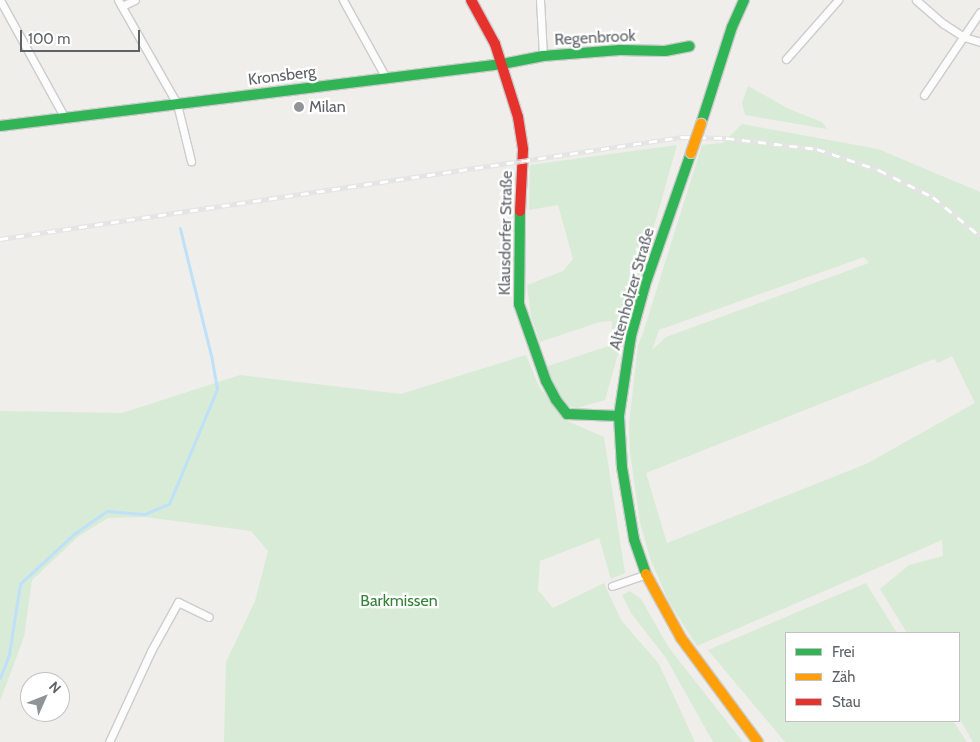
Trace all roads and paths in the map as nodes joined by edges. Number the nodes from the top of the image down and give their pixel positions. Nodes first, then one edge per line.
1 (0, 0) edge
2 (135, 0) edge
3 (343, 0) edge
4 (471, 0) edge
5 (540, 0) edge
6 (744, 0) edge
7 (838, 0) edge
8 (916, 0) edge
9 (120, 3) edge
10 (980, 12) edge
11 (964, 36) junction
12 (980, 42) edge
13 (690, 46) dead end
14 (543, 56) junction
15 (786, 59) dead end
16 (502, 64) junction
17 (386, 78) junction
18 (924, 96) dead end
19 (177, 104) junction
20 (65, 118) junction
21 (0, 126) edge
22 (191, 161) dead end
23 (619, 416) junction
24 (646, 574) junction
25 (612, 586) dead end
26 (209, 617) dead end
27 (109, 742) edge
28 (758, 742) edge

1 - 20 street
2 - 9 street
3 - 17 street
4 - 16 street, Klausdorfer Straße
5 - 14 street
6 - 23 street, Altenholzer Straße, bridge
7 - 15 street
8 - 11 street
9 - 19 street
10 - 11 street
11 - 12 street
11 - 18 street
13 - 14 street, Regenbrook
14 - 16 street, Regenbrook
16 - 17 street, Kronsberg
16 - 23 street, Klausdorfer Straße
17 - 19 street, Kronsberg
19 - 20 street, Kronsberg
19 - 22 street
20 - 21 street, Kronsberg
23 - 24 street, Altenholzer Straße
24 - 25 street
24 - 28 street, Altenholzer Straße
26 - 27 street

